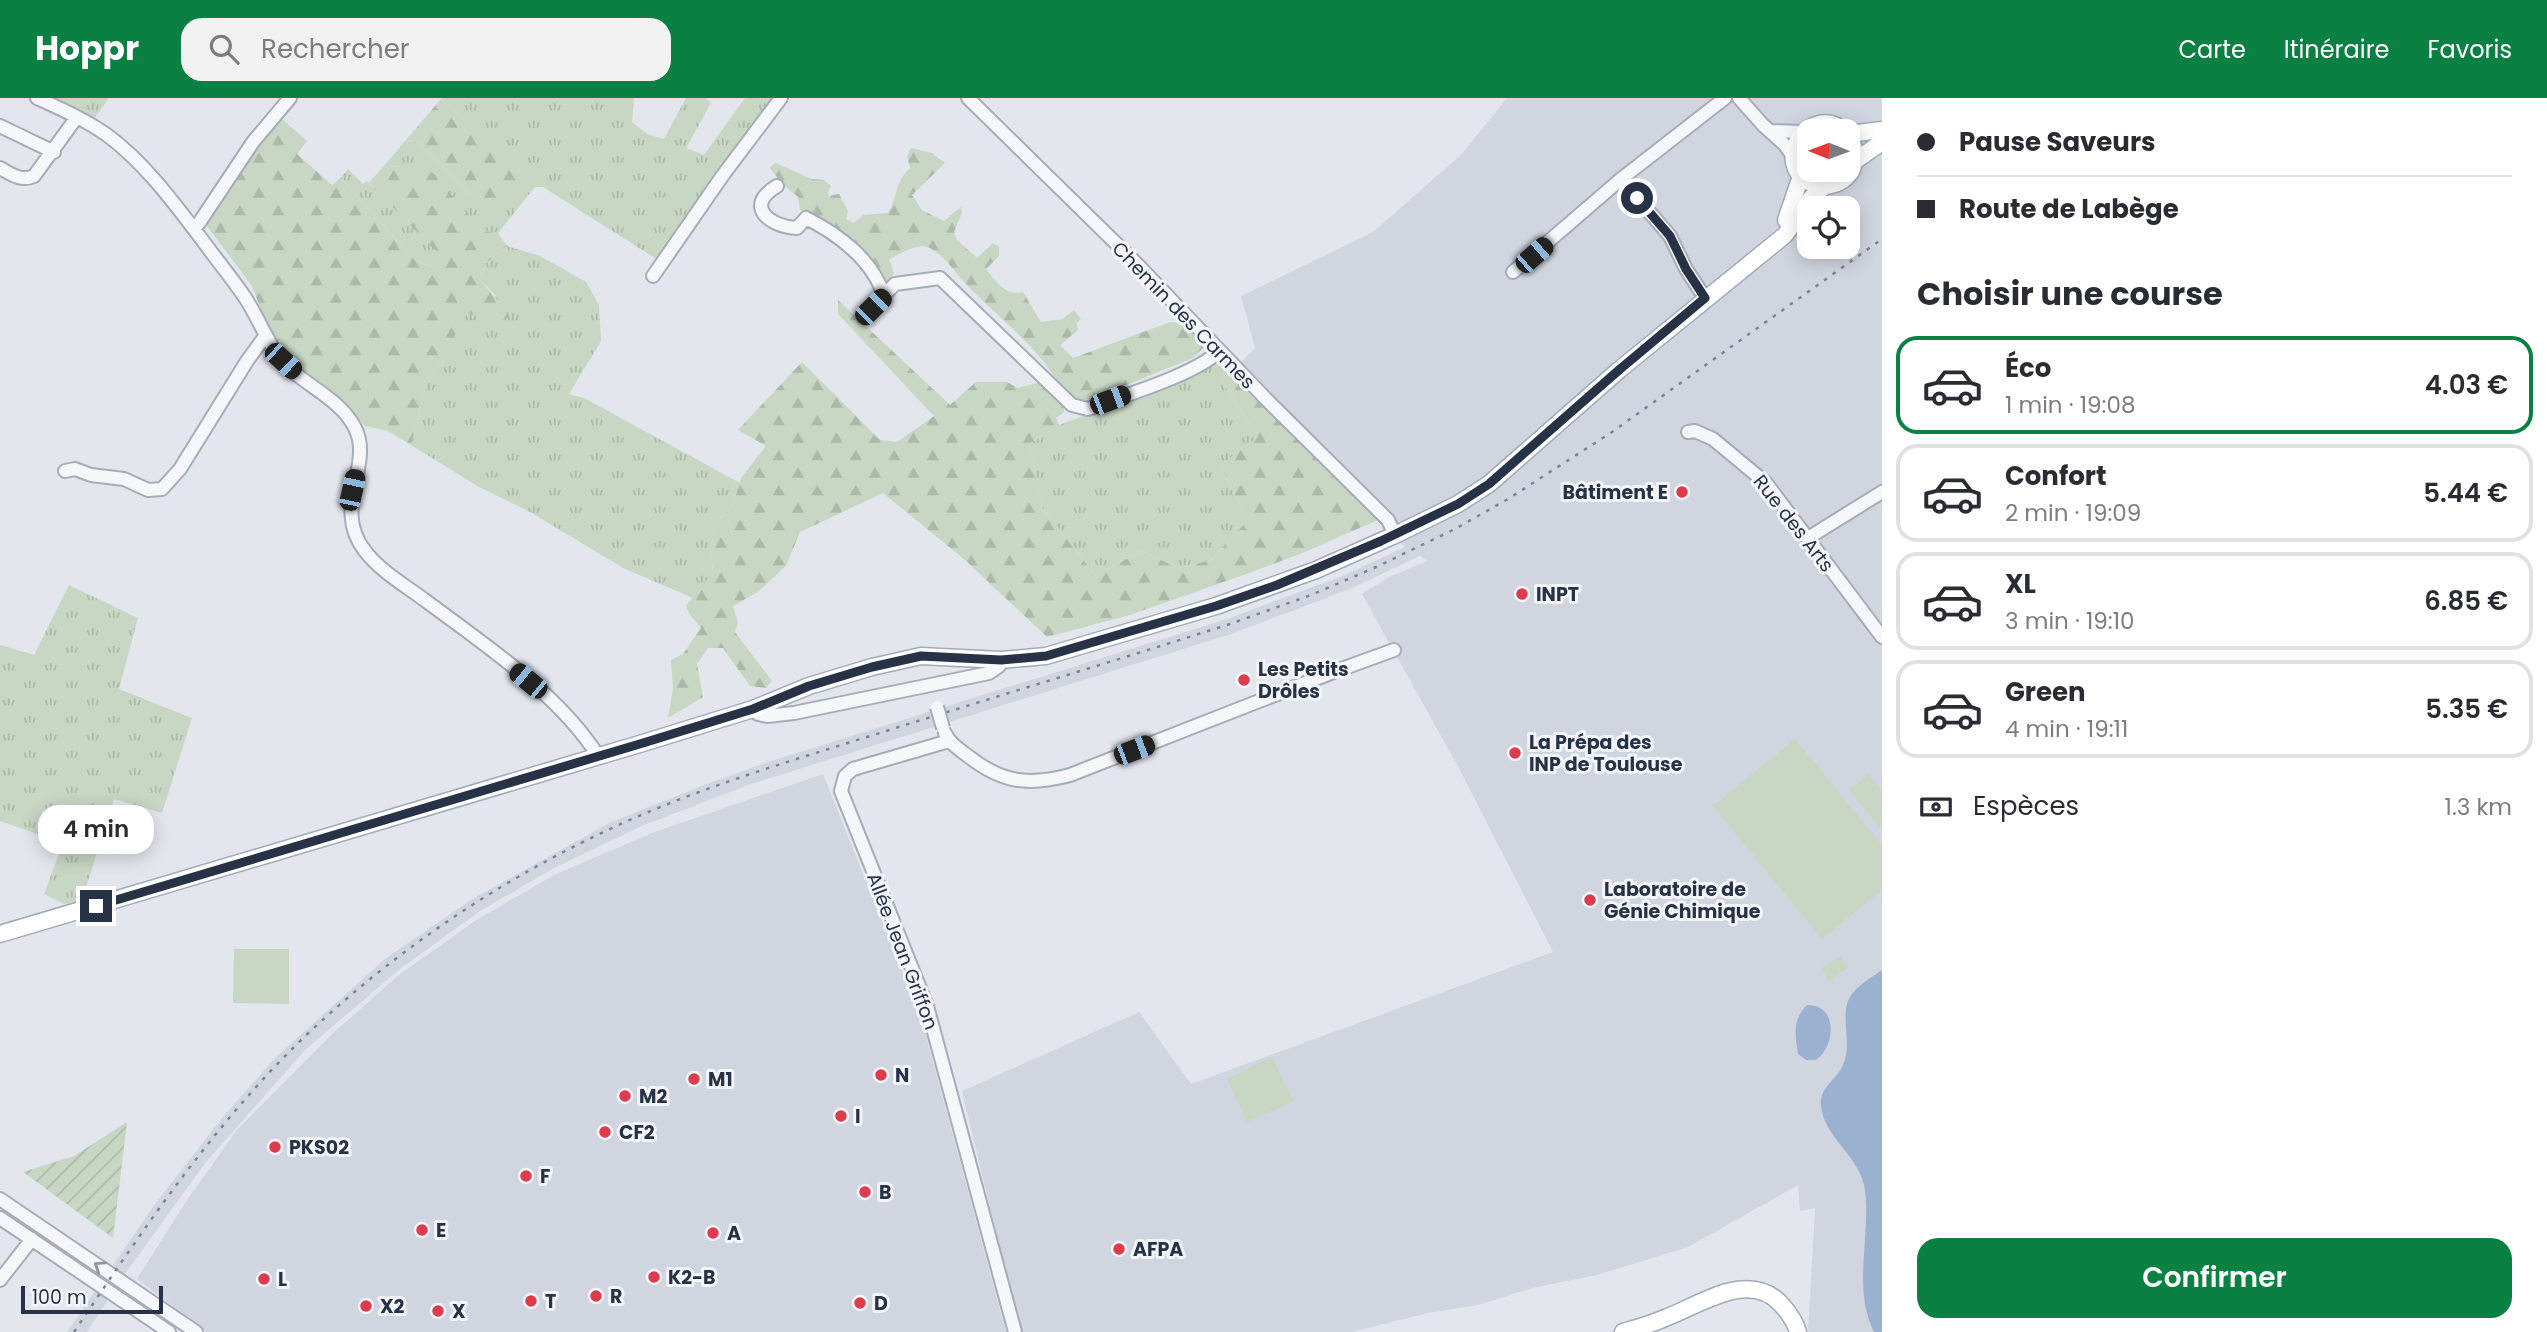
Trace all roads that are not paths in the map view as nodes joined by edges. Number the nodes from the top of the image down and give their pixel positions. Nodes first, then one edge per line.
1 (37, 98) edge
2 (290, 98) edge
3 (781, 98) edge
4 (968, 98) edge
5 (1725, 98) edge
6 (1739, 98) edge
7 (77, 117) junction
8 (0, 125) edge
9 (1882, 130) edge
10 (1770, 131) junction
11 (1797, 132) edge
12 (1860, 132) edge
13 (1797, 139) edge
14 (1882, 142) edge
15 (54, 152) junction
16 (1793, 156) junction
17 (1860, 157) edge
18 (0, 168) edge
19 (1797, 169) edge
20 (1621, 179) junction
21 (1799, 182) edge
22 (1811, 182) edge
23 (1838, 182) edge
24 (777, 186) dead end
25 (1825, 186) junction
26 (194, 228) junction
27 (1772, 243) junction
28 (1513, 272) dead end
29 (653, 276) dead end
30 (884, 296) junction
31 (1705, 298) junction
32 (863, 317) dead end
33 (266, 335) junction
34 (1219, 351) junction
35 (1688, 432) dead end
36 (65, 471) dead end
37 (1882, 492) edge
38 (1395, 535) junction
39 (1808, 538) junction
40 (1882, 637) edge
41 (1394, 650) dead end
42 (1001, 660) junction
43 (809, 686) junction
44 (932, 687) junction
45 (827, 706) junction
46 (753, 709) junction
47 (949, 741) junction
48 (598, 756) junction
49 (0, 934) edge
50 (0, 1199) edge
51 (0, 1218) edge
52 (32, 1239) junction
53 (0, 1280) edge
54 (1789, 1314) junction
55 (169, 1332) edge
56 (196, 1332) edge
57 (1014, 1332) edge
58 (1623, 1332) edge
59 (1793, 1332) edge
60 (1798, 1332) edge

1 - 7 street
2 - 26 street
3 - 29 street
4 - 34 street, Chemin des Carmes
5 - 20 street
6 - 10 street
7 - 15 street
7 - 26 street
8 - 15 street
9 - 12 main road
10 - 11 street
10 - 16 street
13 - 16 main road
14 - 17 main road
15 - 18 street
16 - 19 main road
20 - 28 street
20 - 31 street
21 - 27 main road
22 - 25 main road
23 - 25 main road
24 - 30 street
25 - 27 main road
26 - 33 street
27 - 31 main road
30 - 32 street
30 - 34 street
31 - 38 main road
33 - 36 street
33 - 48 street
34 - 38 street, Chemin des Carmes
35 - 39 street, Rue des Arts
37 - 39 street
38 - 42 main road
39 - 40 street, Rue des Arts
41 - 47 street
42 - 43 main road
42 - 44 street
43 - 45 street
43 - 46 main road
44 - 45 street
44 - 47 street, bridge
45 - 46 street
46 - 48 main road
47 - 57 street, Allée Jean Griffon
48 - 49 main road
56 -> 50 street
51 - 52 street
52 - 53 street
52 - 55 street
54 - 58 main road
54 - 59 main road
54 - 60 main road

